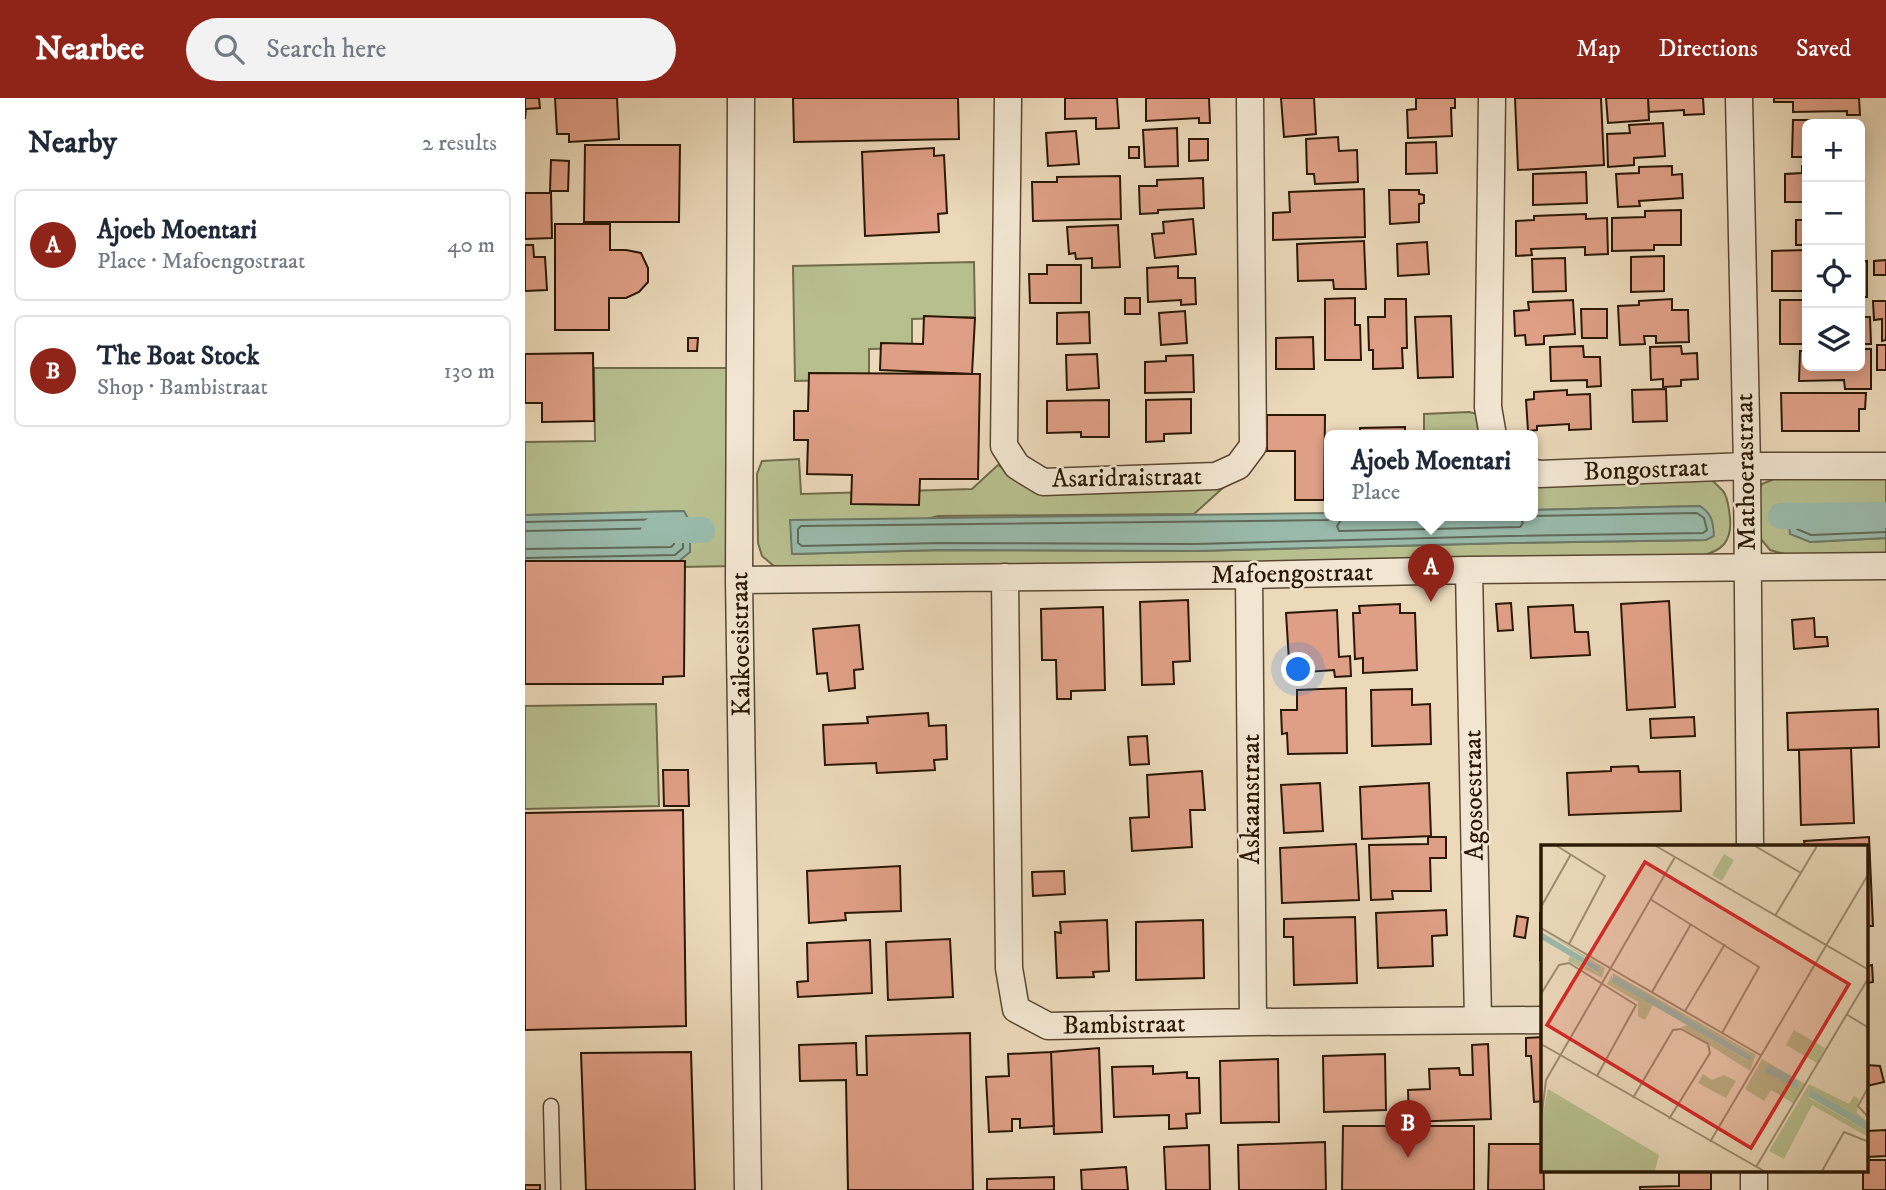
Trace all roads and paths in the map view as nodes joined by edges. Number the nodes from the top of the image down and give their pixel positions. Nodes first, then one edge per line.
1 (741, 98) edge
2 (1008, 98) edge
3 (1250, 98) edge
4 (1492, 98) edge
5 (1739, 98) edge
6 (1492, 430) edge
7 (1747, 466) junction
8 (1886, 466) edge
9 (1538, 474) edge
10 (1886, 566) edge
11 (1747, 568) junction
12 (1469, 570) junction
13 (1249, 575) junction
14 (1005, 577) junction
15 (739, 580) junction
16 (1750, 845) edge
17 (1478, 1020) junction
18 (1541, 1020) edge
19 (1253, 1022) junction
20 (551, 1107) dead end
21 (1753, 1172) edge
22 (553, 1190) edge
23 (748, 1190) edge
24 (1754, 1190) edge

1 - 15 street, Kaikoesistraat
2 - 3 street, Asaridraistraat
4 - 6 street
5 - 7 street, Mathoerastraat
7 - 8 street, Bongostraat
7 - 9 street, Bongostraat
7 - 11 street, Mathoerastraat
10 - 11 street, Mafoengostraat
11 - 12 street, Mafoengostraat
11 - 16 street, Mathoerastraat
12 - 13 street, Mafoengostraat
12 - 17 street, Agosoestraat
13 - 14 street, Mafoengostraat
13 - 19 street, Askaanstraat
14 - 15 street, Mafoengostraat
14 - 19 street, Bambistraat
15 - 23 street, Kaikoesistraat
17 - 18 street, Bambistraat
17 - 19 street, Bambistraat
20 - 22 lane
21 - 24 street

